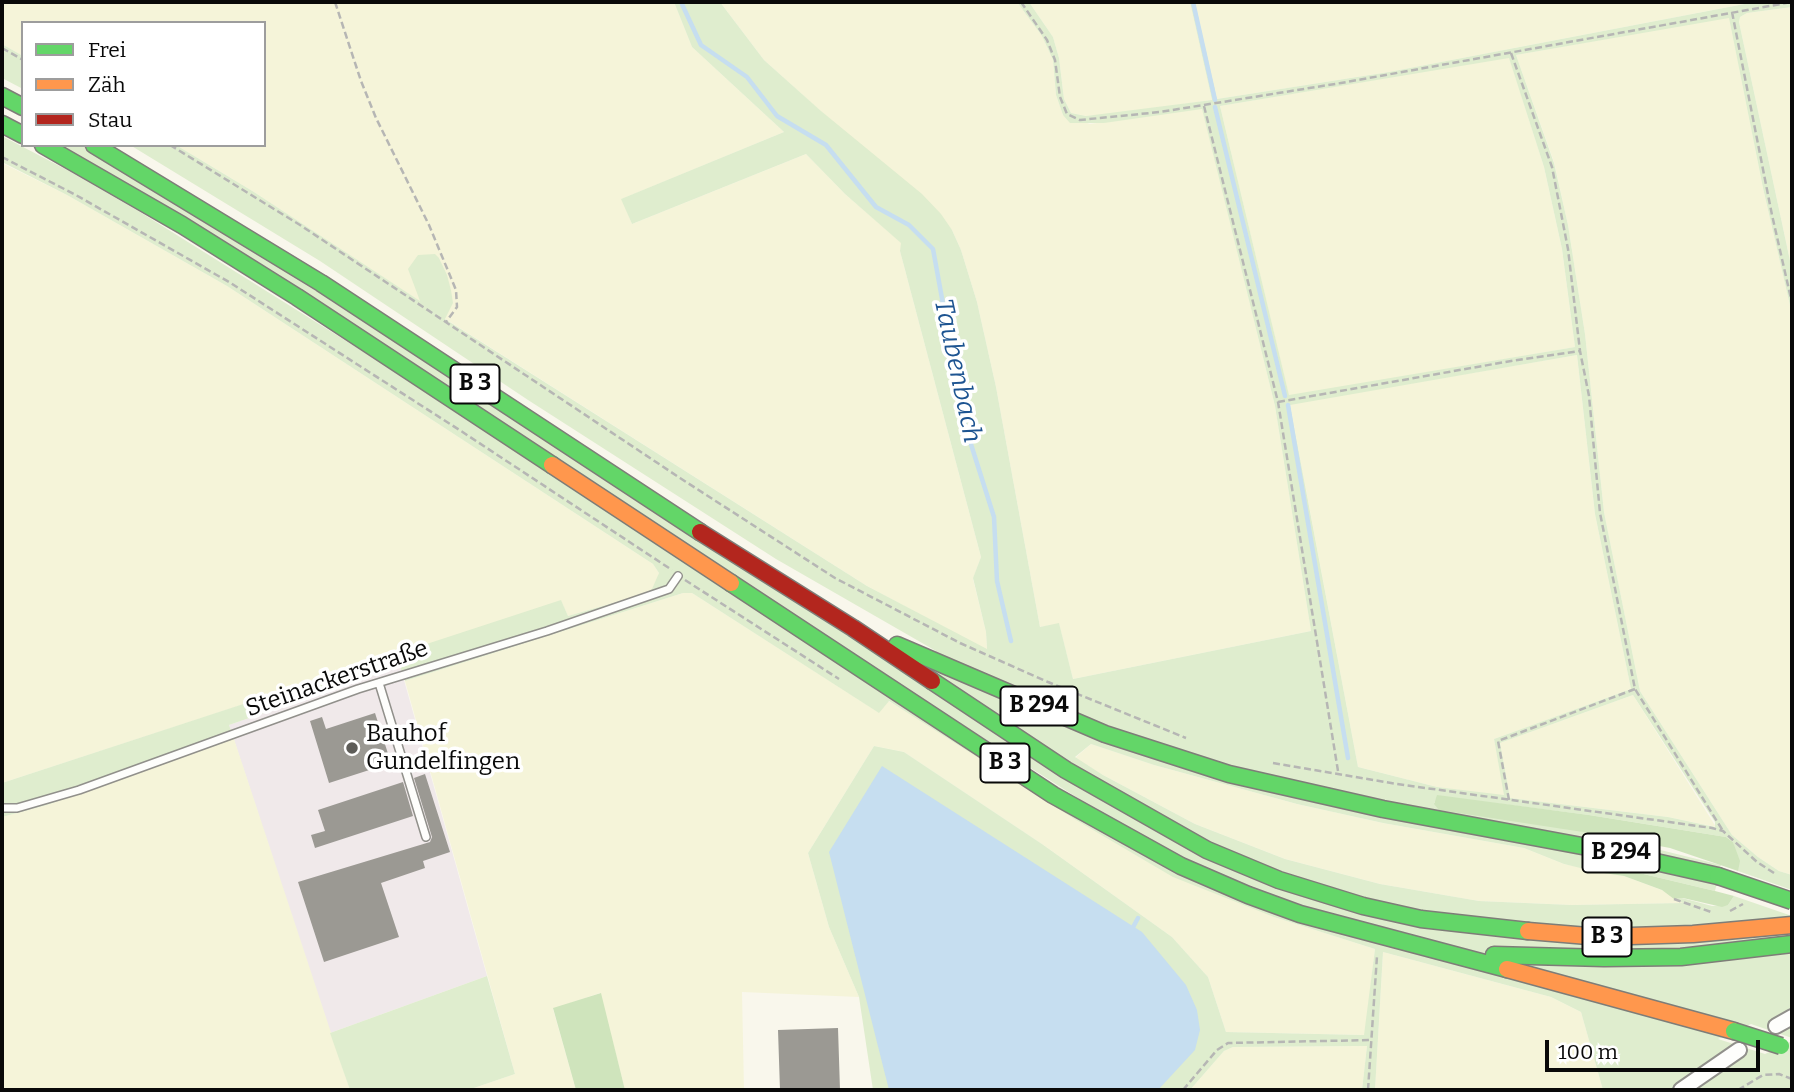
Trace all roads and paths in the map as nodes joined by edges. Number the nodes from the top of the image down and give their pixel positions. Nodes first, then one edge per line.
1 (335, 2) edge
2 (1021, 2) edge
3 (1792, 2) edge
4 (1732, 12) junction
5 (2, 48) edge
6 (1511, 53) junction
7 (21, 59) edge
8 (2, 96) edge
9 (21, 106) edge
10 (1204, 106) junction
11 (2, 124) edge
12 (21, 134) edge
13 (46, 147) edge
14 (97, 147) edge
15 (173, 147) edge
16 (2, 157) edge
17 (1792, 303) edge
18 (446, 323) junction
19 (1580, 351) junction
20 (1278, 402) junction
21 (678, 576) junction
22 (853, 628) junction
23 (379, 683) junction
24 (847, 684) dead end
25 (1635, 690) junction
26 (1185, 738) dead end
27 (1272, 762) dead end
28 (1338, 773) junction
29 (1509, 800) junction
30 (2, 808) edge
31 (1723, 831) junction
32 (426, 837) dead end
33 (1757, 862) junction
34 (1755, 871) dead end
35 (1779, 876) dead end
36 (1674, 899) dead end
37 (1792, 901) edge
38 (1744, 903) dead end
39 (1729, 912) dead end
40 (1718, 915) dead end
41 (1792, 925) edge
42 (1792, 944) edge
43 (1448, 953) junction
44 (1377, 956) dead end
45 (1792, 1017) edge
46 (1776, 1026) dead end
47 (1371, 1040) junction
48 (1786, 1049) edge
49 (1740, 1050) dead end
50 (1792, 1079) edge
51 (1183, 1090) edge
52 (1368, 1090) edge
53 (1681, 1090) edge
54 (1738, 1090) edge

1 - 18 path
2 - 10 path
3 - 4 path
4 - 6 path
4 - 17 path
5 - 7 path
6 - 10 path
6 - 19 path
8 - 9 highway
10 - 20 path
11 - 12 highway
13 - 43 highway, B 3
14 - 22 highway, B 3
15 - 18 path
16 - 21 path
18 - 26 path
19 - 20 path
19 - 25 path
20 - 28 path
21 - 23 lane, Steinackerstraße
21 - 24 path
22 - 37 highway, B 294, bridge
22 - 41 highway, B 3
23 - 30 lane, Steinackerstraße
23 - 32 lane
25 - 29 path
25 - 31 path
27 - 28 path
28 - 29 path
29 - 31 path
31 - 33 path
33 - 34 path
33 - 35 path
36 - 40 path
38 - 39 path
42 - 43 highway, B 3
43 - 48 highway, bridge
44 - 47 path
45 - 46 street
47 - 51 path
47 - 52 path
49 - 53 street
50 - 54 path

